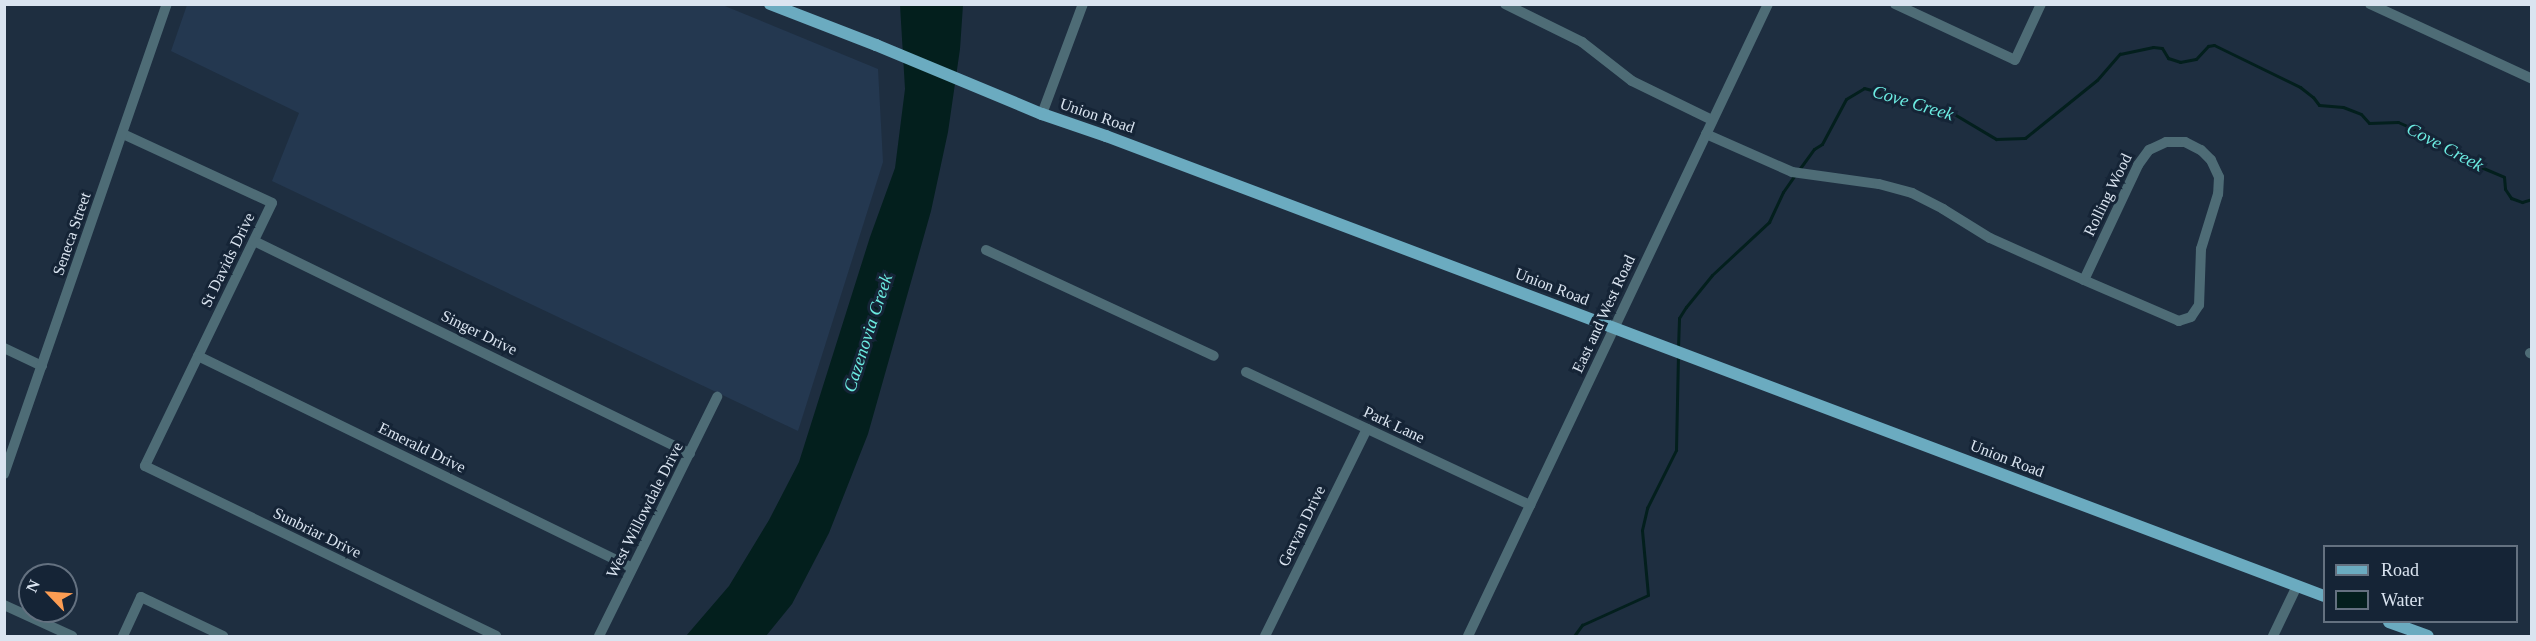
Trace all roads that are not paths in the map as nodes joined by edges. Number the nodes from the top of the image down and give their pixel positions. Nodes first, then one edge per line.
1 (167, 4) edge
2 (770, 4) edge
3 (1083, 4) edge
4 (1505, 4) edge
5 (1768, 4) edge
6 (2041, 4) edge
7 (2370, 4) edge
8 (1900, 6) edge
9 (2532, 79) edge
10 (1042, 114) junction
11 (1712, 120) junction
12 (123, 134) junction
13 (1706, 134) junction
14 (254, 241) junction
15 (986, 250) dead end
16 (2084, 280) junction
17 (1614, 328) junction
18 (4, 348) edge
19 (198, 356) junction
20 (1214, 356) dead end
21 (42, 366) junction
22 (1246, 372) dead end
23 (717, 398) dead end
24 (1367, 429) junction
25 (155, 445) joint
26 (690, 454) junction
27 (4, 474) edge
28 (1530, 505) junction
29 (632, 568) junction
30 (2297, 586) junction
31 (2323, 596) edge
32 (4, 605) edge
33 (2395, 623) edge
34 (72, 636) edge
35 (123, 636) edge
36 (223, 636) edge
37 (496, 636) edge
38 (599, 636) edge
39 (1265, 636) edge
40 (1468, 636) edge
41 (2273, 636) edge
42 (2428, 636) edge

1 - 12 street, Seneca Street
2 - 10 main road, Union Road
3 - 10 street
4 - 11 street
5 - 11 street, East and West Road
6 - 8 street
7 - 9 street
10 - 17 main road, Union Road
11 - 13 street, East and West Road
12 - 14 street, St Davids Drive
12 - 21 street, Seneca Street
13 - 16 street, Rolling Wood
13 - 17 street, East and West Road
14 - 19 street, St Davids Drive
14 - 26 street, Singer Drive
15 - 20 street
16 - 16 street, Rolling Wood
17 - 28 street, East and West Road
17 - 30 main road, Union Road
18 - 21 street
19 - 25 street, St Davids Drive
19 - 29 street, Emerald Drive
21 - 27 street, Seneca Street
22 - 24 street, Park Lane
23 - 26 street, West Willowdale Drive
24 - 28 street, Park Lane
24 - 39 street, Gervan Drive
25 - 37 street, Sunbriar Drive
26 - 29 street, West Willowdale Drive
28 - 40 street, East and West Road
29 - 38 street, West Willowdale Drive
30 - 31 main road, Union Road
30 - 41 street
32 - 34 street
33 - 42 main road
35 - 36 street

